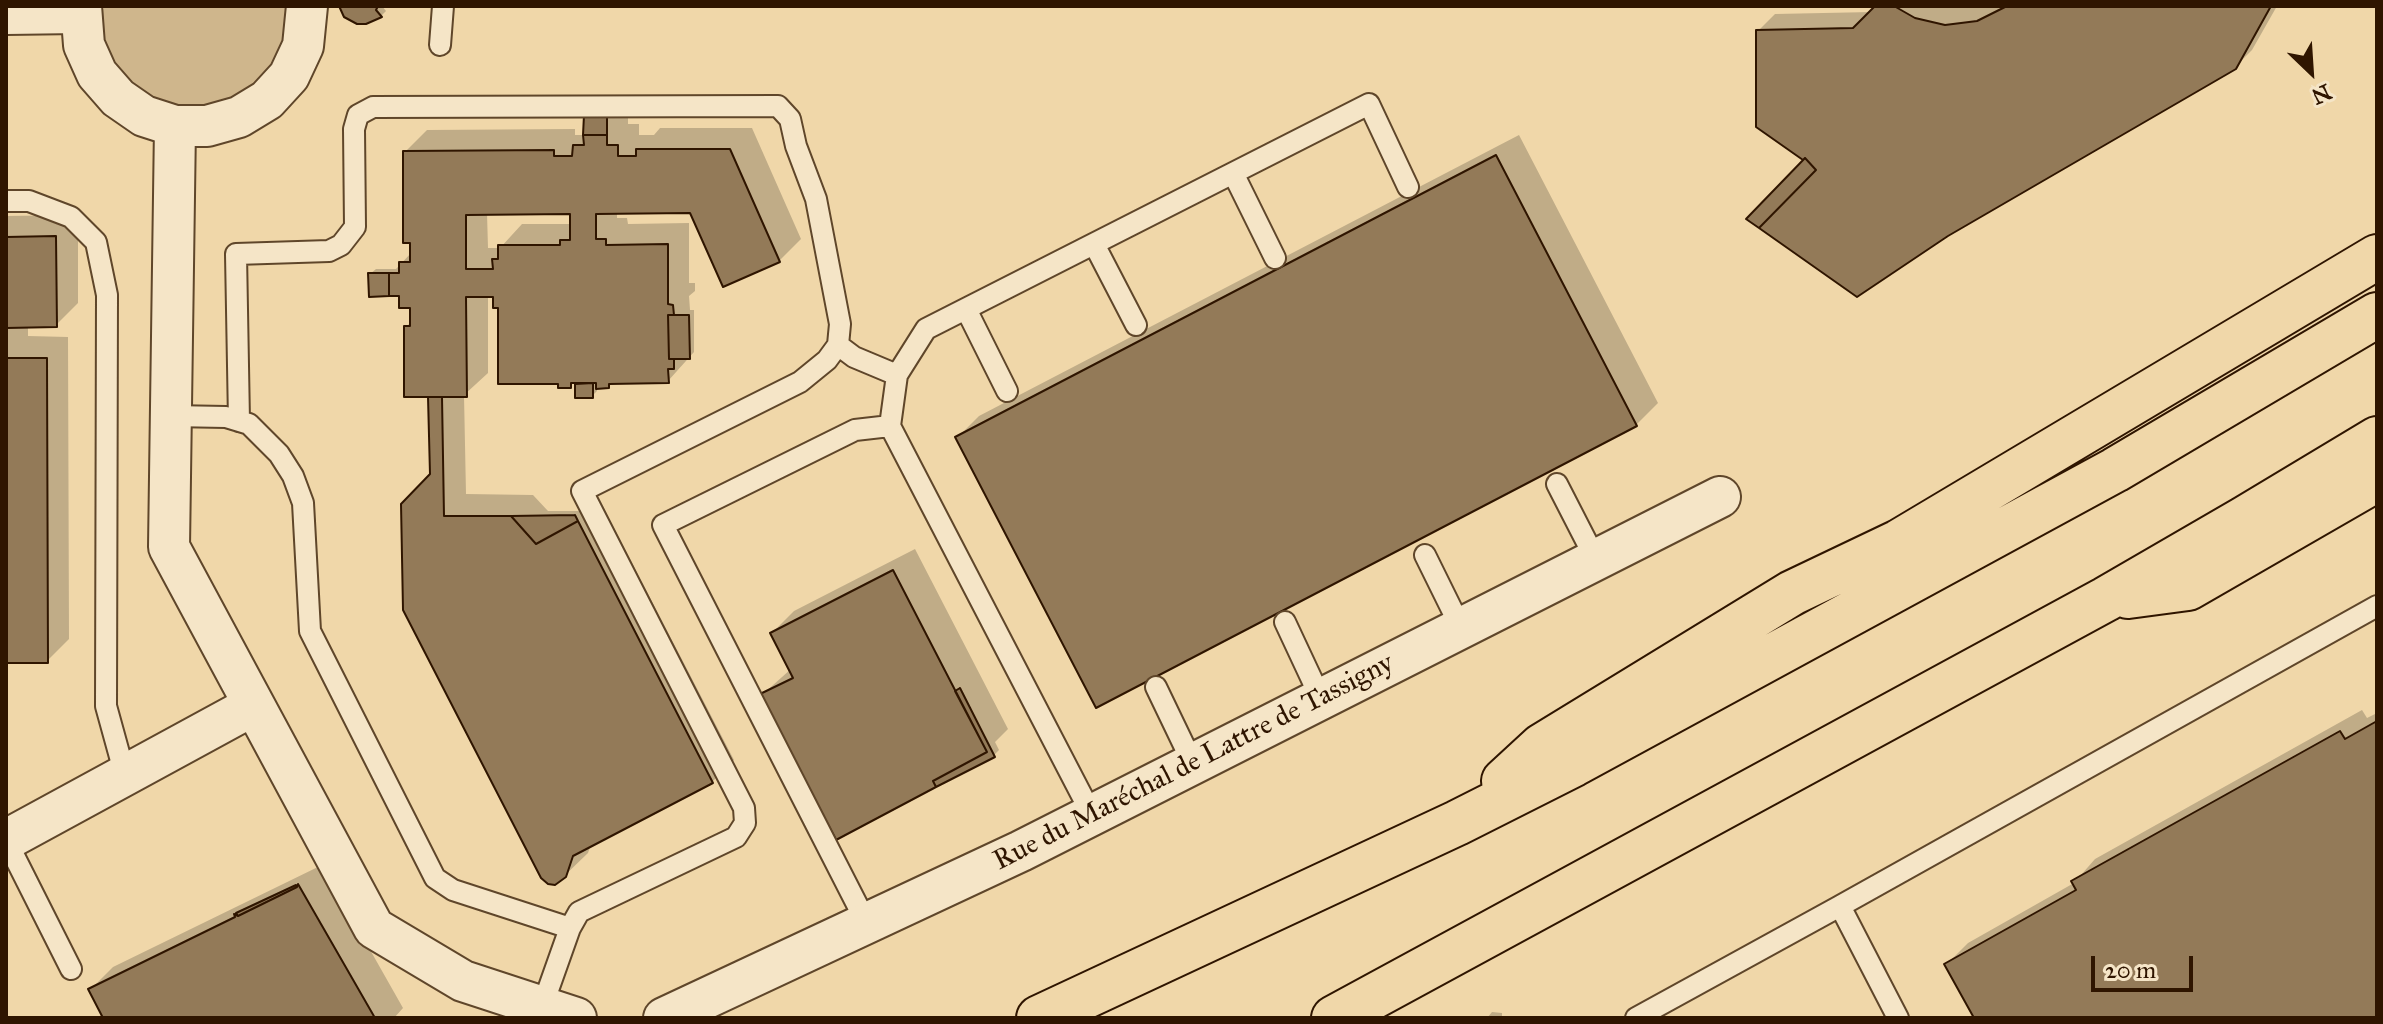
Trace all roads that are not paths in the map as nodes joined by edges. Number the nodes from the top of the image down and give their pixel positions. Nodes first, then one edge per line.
1 (307, 6) edge
2 (443, 6) edge
3 (80, 10) edge
4 (6, 14) edge
5 (440, 45) dead end
6 (175, 126) junction
7 (1233, 173) junction
8 (1408, 187) dead end
9 (6, 201) edge
10 (1094, 244) junction
11 (2377, 257) edge
12 (1275, 258) dead end
13 (966, 309) junction
14 (2377, 315) edge
15 (1136, 325) dead end
16 (838, 345) junction
17 (897, 375) junction
18 (1007, 391) dead end
19 (171, 416) junction
20 (239, 421) junction
21 (890, 426) junction
22 (2377, 439) edge
23 (2377, 479) edge
24 (1557, 484) dead end
25 (1720, 497) dead end
26 (1425, 555) dead end
27 (1596, 560) junction
28 (2106, 599) junction
29 (2377, 606) edge
30 (1285, 622) dead end
31 (1461, 628) junction
32 (1156, 687) dead end
33 (1321, 699) junction
34 (254, 705) junction
35 (1193, 764) junction
36 (125, 775) junction
37 (1092, 815) junction
38 (1457, 823) junction
39 (6, 840) edge
40 (1840, 906) junction
41 (866, 922) junction
42 (570, 928) junction
43 (71, 969) dead end
44 (559, 1013) edge
45 (664, 1018) edge
46 (1039, 1018) edge
47 (1334, 1018) edge
48 (1636, 1018) edge
49 (1898, 1018) edge

1 - 6 street
2 - 5 lane
3 - 4 street
3 - 6 street
6 - 19 street
7 - 8 lane
7 - 10 lane
7 - 12 lane
9 - 36 lane
10 - 13 lane
10 - 15 lane
11 - 38 highway
13 - 17 lane
13 - 18 lane
14 - 38 highway
16 - 17 lane
16 - 20 lane
16 - 42 lane
17 - 21 lane
19 - 20 lane
19 - 34 street
20 - 42 lane
21 - 37 lane
21 - 41 lane
22 - 28 highway
23 - 28 highway
24 - 27 lane
25 - 27 street, Rue du Maréchal de Lattre de Tassigny
26 - 31 lane
27 - 31 street, Rue du Maréchal de Lattre de Tassigny
28 - 47 highway
29 - 40 lane
30 - 33 lane
31 - 33 street, Rue du Maréchal de Lattre de Tassigny
32 - 35 lane
33 - 35 street, Rue du Maréchal de Lattre de Tassigny
34 - 36 street
34 - 44 street
35 - 37 street, Rue du Maréchal de Lattre de Tassigny
36 - 39 street
37 - 41 street, Rue du Maréchal de Lattre de Tassigny
38 - 46 highway
39 - 43 lane
40 - 48 lane
40 - 49 lane
41 - 45 street, Rue du Maréchal de Lattre de Tassigny
42 - 44 lane

